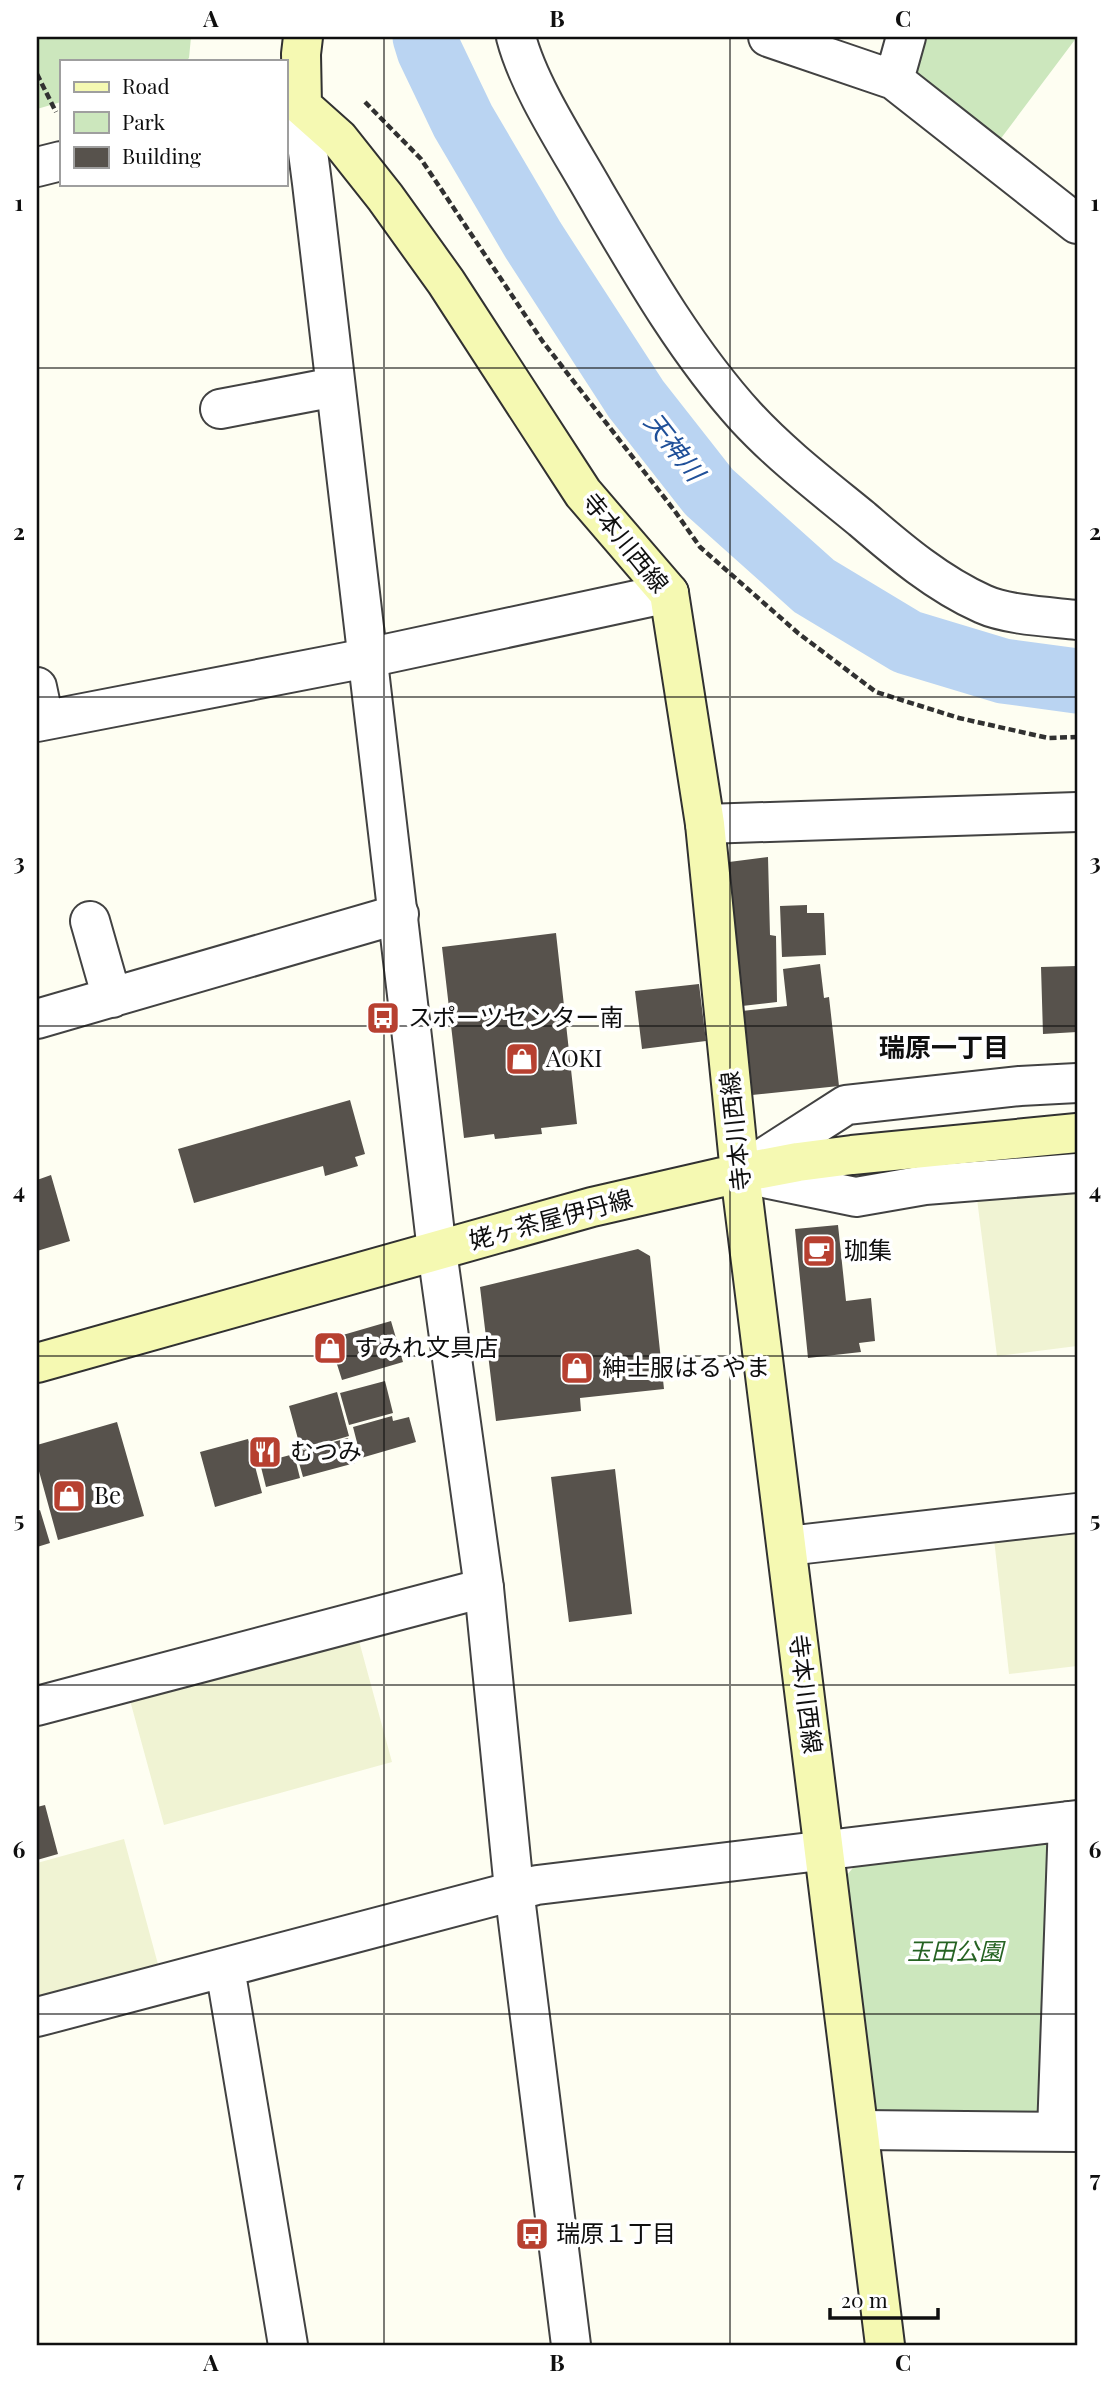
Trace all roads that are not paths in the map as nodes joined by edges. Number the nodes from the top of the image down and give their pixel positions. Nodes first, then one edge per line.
1 (303, 37) edge
2 (516, 37) edge
3 (768, 37) edge
4 (906, 37) edge
5 (894, 80) junction
6 (294, 107) edge
7 (60, 161) edge
8 (37, 167) edge
9 (1077, 225) edge
10 (335, 387) junction
11 (220, 409) dead end
12 (670, 593) junction
13 (1077, 620) edge
14 (367, 658) junction
15 (39, 710) edge
16 (1077, 812) edge
17 (705, 824) junction
18 (399, 914) junction
19 (90, 921) dead end
20 (112, 998) junction
21 (37, 1019) edge
22 (1077, 1083) edge
23 (1077, 1133) edge
24 (740, 1173) junction
25 (1077, 1173) edge
26 (437, 1251) junction
27 (37, 1363) edge
28 (1077, 1513) edge
29 (787, 1546) junction
30 (484, 1588) junction
31 (37, 1706) edge
32 (1073, 1821) edge
33 (825, 1851) junction
34 (514, 1889) junction
35 (225, 1968) junction
36 (37, 2017) edge
37 (860, 2130) junction
38 (1067, 2132) edge
39 (288, 2345) edge
40 (571, 2345) edge
41 (885, 2345) edge

1 - 6 main road
2 - 13 street
3 - 5 street
4 - 5 street
5 - 9 street
6 - 10 street
6 - 12 main road, 寺本川西線
7 - 8 street
10 - 11 street
10 - 14 street
12 - 14 street
12 - 17 main road, 寺本川西線
14 - 15 street
14 - 18 street
16 - 17 street
17 - 24 main road, 寺本川西線
18 - 20 street
18 - 26 street
19 - 20 street
20 - 21 street
22 - 24 street
23 - 24 main road, 姥ヶ茶屋伊丹線
24 - 25 street
24 - 26 main road, 姥ヶ茶屋伊丹線
24 - 29 main road, 寺本川西線
26 - 27 main road, 姥ヶ茶屋伊丹線
26 - 30 street
28 - 29 street
29 - 33 main road, 寺本川西線
30 - 31 street
30 - 34 street
32 - 33 street
32 - 38 street
33 - 34 street
33 - 37 main road, 寺本川西線
34 - 35 street
34 - 40 street
35 - 36 street
35 - 39 street
37 - 38 street
37 - 41 main road, 寺本川西線

